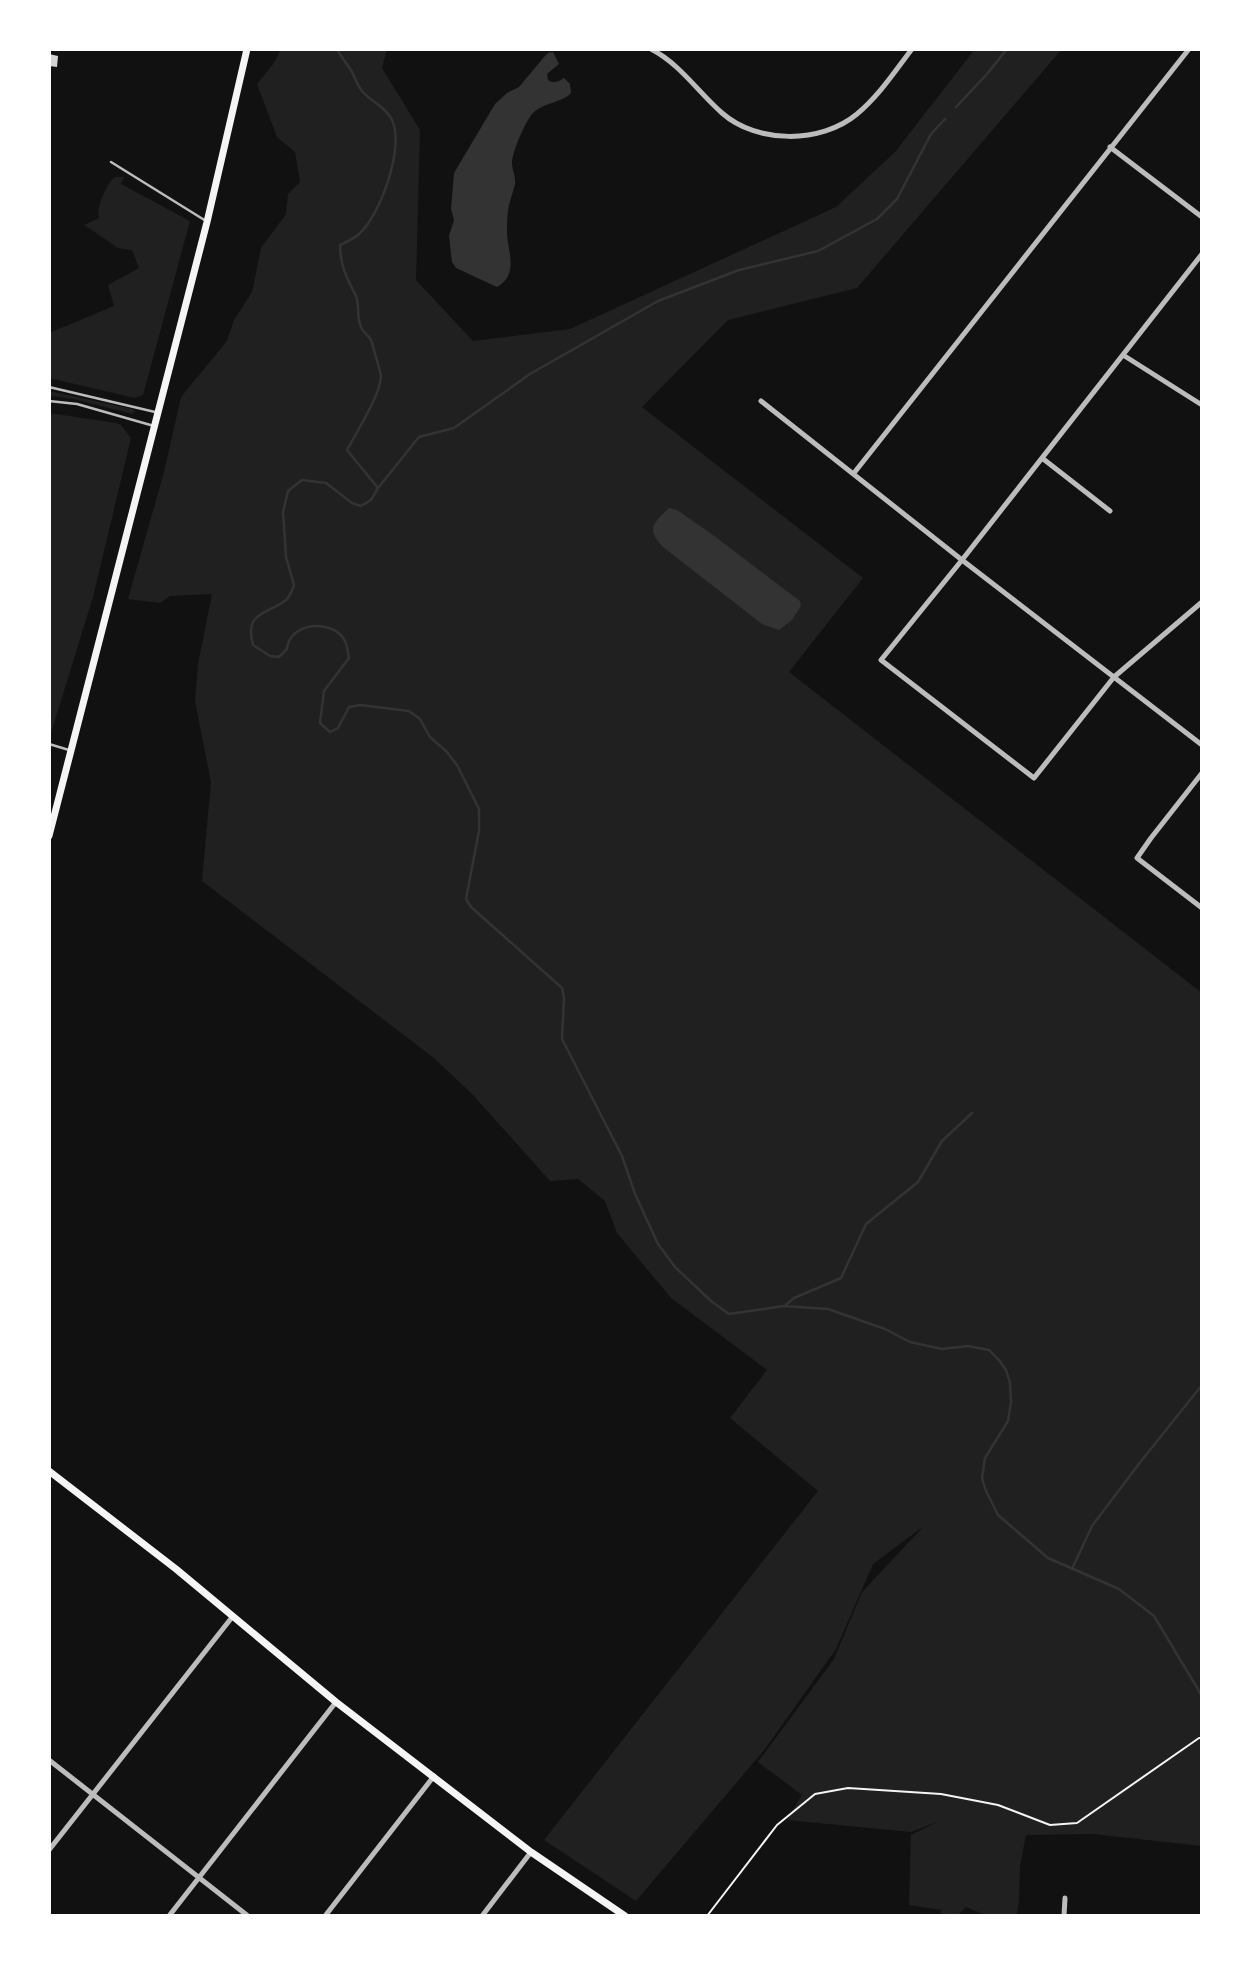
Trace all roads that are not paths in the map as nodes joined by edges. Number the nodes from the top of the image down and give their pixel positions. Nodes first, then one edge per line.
1 (247, 49) edge
2 (651, 49) edge
3 (912, 49) edge
4 (1189, 49) edge
5 (1110, 147) junction
6 (111, 162) dead end
7 (1202, 217) edge
8 (207, 222) junction
9 (1202, 254) edge
10 (1123, 355) junction
11 (49, 387) edge
12 (49, 401) edge
13 (761, 401) dead end
14 (1202, 405) edge
15 (158, 412) junction
16 (154, 426) junction
17 (1042, 458) junction
18 (854, 473) junction
19 (1110, 511) dead end
20 (962, 560) junction
21 (1202, 602) edge
22 (1114, 677) junction
23 (49, 744) edge
24 (1202, 745) edge
25 (71, 751) junction
26 (1202, 773) edge
27 (49, 835) edge
28 (1202, 908) edge
29 (49, 1471) edge
30 (233, 1616) junction
31 (336, 1702) junction
32 (49, 1760) edge
33 (434, 1776) junction
34 (93, 1794) junction
35 (49, 1850) edge
36 (531, 1852) junction
37 (199, 1878) junction
38 (1065, 1898) dead end
39 (169, 1916) edge
40 (248, 1916) edge
41 (325, 1916) edge
42 (482, 1916) edge
43 (625, 1916) edge
44 (1064, 1916) edge

1 - 8 main road
2 - 3 street
4 - 5 street
5 - 7 street
5 - 18 street
6 - 8 lane
8 - 15 main road
9 - 10 street
10 - 14 street
10 - 17 street
11 - 15 lane
12 - 16 lane
13 - 18 street
15 - 16 main road
16 - 25 main road
17 - 19 street
17 - 20 street
18 - 20 street
20 - 22 street
20 - 22 street
21 - 22 street
22 - 24 street
23 - 25 lane
25 - 27 main road
26 - 28 street
29 - 30 main road
30 - 31 main road
30 - 34 street
31 - 33 main road
31 - 37 street
32 - 34 street
33 - 36 main road
33 - 41 street
34 - 35 street
34 - 37 street
36 - 42 street
36 - 43 main road
37 - 39 street
37 - 40 street
38 - 44 street

